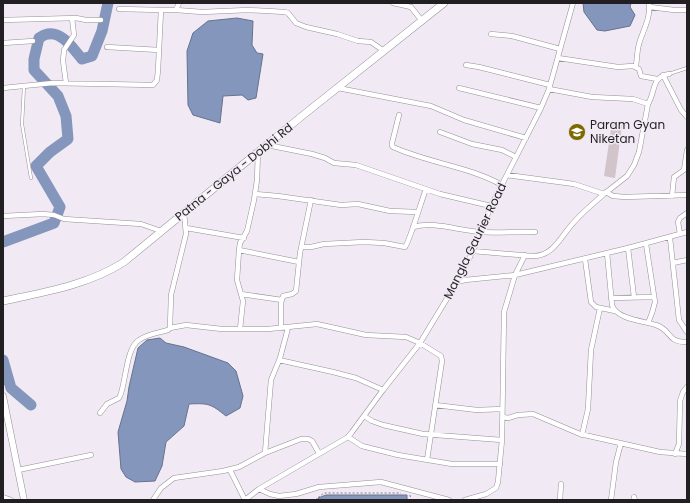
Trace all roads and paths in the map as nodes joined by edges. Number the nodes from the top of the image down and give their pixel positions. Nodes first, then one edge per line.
1 (179, 3) edge
2 (393, 3) edge
3 (444, 3) edge
4 (573, 3) edge
5 (649, 5) edge
6 (118, 9) dead end
7 (161, 10) junction
8 (176, 10) junction
9 (687, 10) edge
10 (72, 18) junction
11 (3, 20) edge
12 (101, 20) dead end
13 (422, 21) junction
14 (491, 34) dead end
15 (33, 41) dead end
16 (3, 43) edge
17 (107, 47) dead end
18 (560, 49) junction
19 (159, 50) junction
20 (384, 51) junction
21 (558, 58) junction
22 (466, 65) dead end
23 (636, 66) junction
24 (687, 68) edge
25 (669, 74) joint
26 (663, 75) junction
27 (657, 79) junction
28 (66, 83) junction
29 (24, 86) junction
30 (550, 87) junction
31 (3, 88) edge
32 (338, 88) junction
33 (459, 88) dead end
34 (648, 104) junction
35 (541, 108) junction
36 (399, 115) dead end
37 (687, 117) edge
38 (440, 132) dead end
39 (526, 138) junction
40 (267, 145) junction
41 (687, 150) edge
42 (258, 152) junction
43 (516, 157) junction
44 (507, 175) junction
45 (31, 178) dead end
46 (502, 184) junction
47 (426, 189) junction
48 (605, 193) junction
49 (255, 194) junction
50 (687, 195) edge
51 (672, 196) junction
52 (312, 200) junction
53 (491, 206) junction
54 (184, 212) junction
55 (418, 212) junction
56 (687, 213) edge
57 (3, 216) edge
58 (413, 227) junction
59 (186, 228) junction
60 (161, 230) junction
61 (480, 232) junction
62 (535, 232) dead end
63 (687, 232) edge
64 (680, 234) junction
65 (244, 238) junction
66 (670, 238) junction
67 (646, 244) junction
68 (302, 247) junction
69 (628, 248) junction
70 (239, 250) junction
71 (473, 251) junction
72 (607, 253) junction
73 (525, 255) junction
74 (585, 259) junction
75 (687, 260) edge
76 (299, 262) junction
77 (673, 263) junction
78 (515, 275) junction
79 (457, 282) junction
80 (241, 294) junction
81 (634, 297) junction
82 (654, 297) junction
83 (611, 298) junction
84 (282, 300) junction
85 (3, 301) edge
86 (600, 308) junction
87 (615, 311) junction
88 (648, 323) junction
89 (170, 328) junction
90 (281, 328) junction
91 (288, 328) junction
92 (240, 329) junction
93 (687, 332) edge
94 (687, 342) edge
95 (420, 343) junction
96 (279, 360) junction
97 (687, 387) edge
98 (383, 390) junction
99 (3, 396) edge
100 (435, 405) junction
101 (502, 409) junction
102 (100, 412) dead end
103 (364, 416) junction
104 (503, 417) junction
105 (582, 434) junction
106 (430, 435) junction
107 (348, 437) junction
108 (502, 440) junction
109 (621, 443) junction
110 (320, 453) junction
111 (265, 454) junction
112 (675, 454) junction
113 (687, 454) edge
114 (91, 455) dead end
115 (427, 460) junction
116 (500, 464) junction
117 (18, 470) junction
118 (230, 470) junction
119 (561, 484) dead end
120 (259, 489) junction
121 (403, 493) dead end
122 (409, 494) dead end
123 (3, 497) edge
124 (11, 500) edge
125 (24, 500) edge
126 (153, 500) edge
127 (245, 500) edge
128 (315, 500) edge
129 (411, 500) edge
130 (449, 500) edge
131 (465, 500) edge
132 (560, 500) edge
133 (611, 500) edge

1 - 8 street
2 - 13 street
3 - 13 main road, Patna - Gaya - Dobhi Rd
4 - 18 street, Mangla Gaurier Road
5 - 9 street
5 - 23 street
6 - 7 street
7 - 8 street
7 - 19 street
8 - 20 street
10 - 11 street
10 - 12 street
10 - 28 street
13 - 20 main road, Patna - Gaya - Dobhi Rd
14 - 18 street
15 - 16 street
17 - 19 street
18 - 21 street, Mangla Gaurier Road
19 - 28 street
20 - 32 main road, Patna - Gaya - Dobhi Rd
21 - 23 street
21 - 30 street, Mangla Gaurier Road
22 - 30 street
23 - 27 street
24 - 25 lane
25 - 26 street
26 - 27 street
26 - 37 street
27 - 34 street
28 - 29 street
29 - 31 street
29 - 45 lane
30 - 34 street
30 - 35 street, Mangla Gaurier Road
32 - 39 street
32 - 40 main road, Patna - Gaya - Dobhi Rd
33 - 35 street
34 - 48 street
35 - 39 street, Mangla Gaurier Road
36 - 46 street
38 - 43 street
39 - 43 street, Mangla Gaurier Road
40 - 42 main road, Patna - Gaya - Dobhi Rd
40 - 47 street
41 - 51 street
42 - 49 street
42 - 54 main road, Patna - Gaya - Dobhi Rd
43 - 44 street, Mangla Gaurier Road
44 - 46 street, Mangla Gaurier Road
44 - 48 street
46 - 53 street, Mangla Gaurier Road
47 - 53 street
47 - 55 street
48 - 51 street
48 - 73 street
49 - 52 street
49 - 65 street
50 - 51 street
52 - 55 street
52 - 68 street
53 - 61 street, Mangla Gaurier Road
54 - 59 street
54 - 60 main road, Patna - Gaya - Dobhi Rd
55 - 58 street
56 - 64 street
57 - 60 street
58 - 61 street
58 - 68 street
59 - 65 street
59 - 89 street
60 - 85 main road, Patna - Gaya - Dobhi Rd
61 - 62 street
61 - 71 street, Mangla Gaurier Road
63 - 64 street
64 - 66 street
65 - 70 street
66 - 67 street
66 - 77 street
67 - 69 street
67 - 82 street
68 - 76 street
69 - 72 street
69 - 81 street
70 - 76 street
70 - 80 street
71 - 73 street
71 - 79 street, Mangla Gaurier Road
72 - 74 street
72 - 83 street
73 - 78 street
74 - 78 street
74 - 86 street
75 - 77 street
76 - 84 street
77 - 93 street
78 - 79 street
78 - 101 street
79 - 95 street, Mangla Gaurier Road
80 - 84 street
80 - 92 street
81 - 82 street
81 - 83 street
82 - 88 street
83 - 87 street
84 - 90 street
86 - 87 street
86 - 105 street
87 - 88 street
88 - 94 street
89 - 92 street
89 - 102 street
90 - 91 street
90 - 92 street
91 - 95 street
91 - 96 street
95 - 98 street, Mangla Gaurier Road
95 - 100 street
96 - 98 street
96 - 111 street
97 - 112 street
98 - 103 street, Mangla Gaurier Road
99 - 117 street
100 - 101 street
100 - 106 street
101 - 104 street
103 - 106 street
103 - 107 street, Mangla Gaurier Road
104 - 105 street
104 - 108 street
105 - 109 street
106 - 108 street
106 - 115 street
107 - 110 street, Mangla Gaurier Road
107 - 115 street
108 - 116 street
109 - 112 street
109 - 133 street
110 - 111 street
110 - 120 street, Mangla Gaurier Road
111 - 118 street
112 - 113 street
114 - 117 street
115 - 116 street
116 - 131 street
117 - 125 street
118 - 126 street
118 - 127 street
119 - 132 street
120 - 127 street, Mangla Gaurier Road
120 - 130 street
121 - 128 path
122 - 129 path
123 - 124 street

